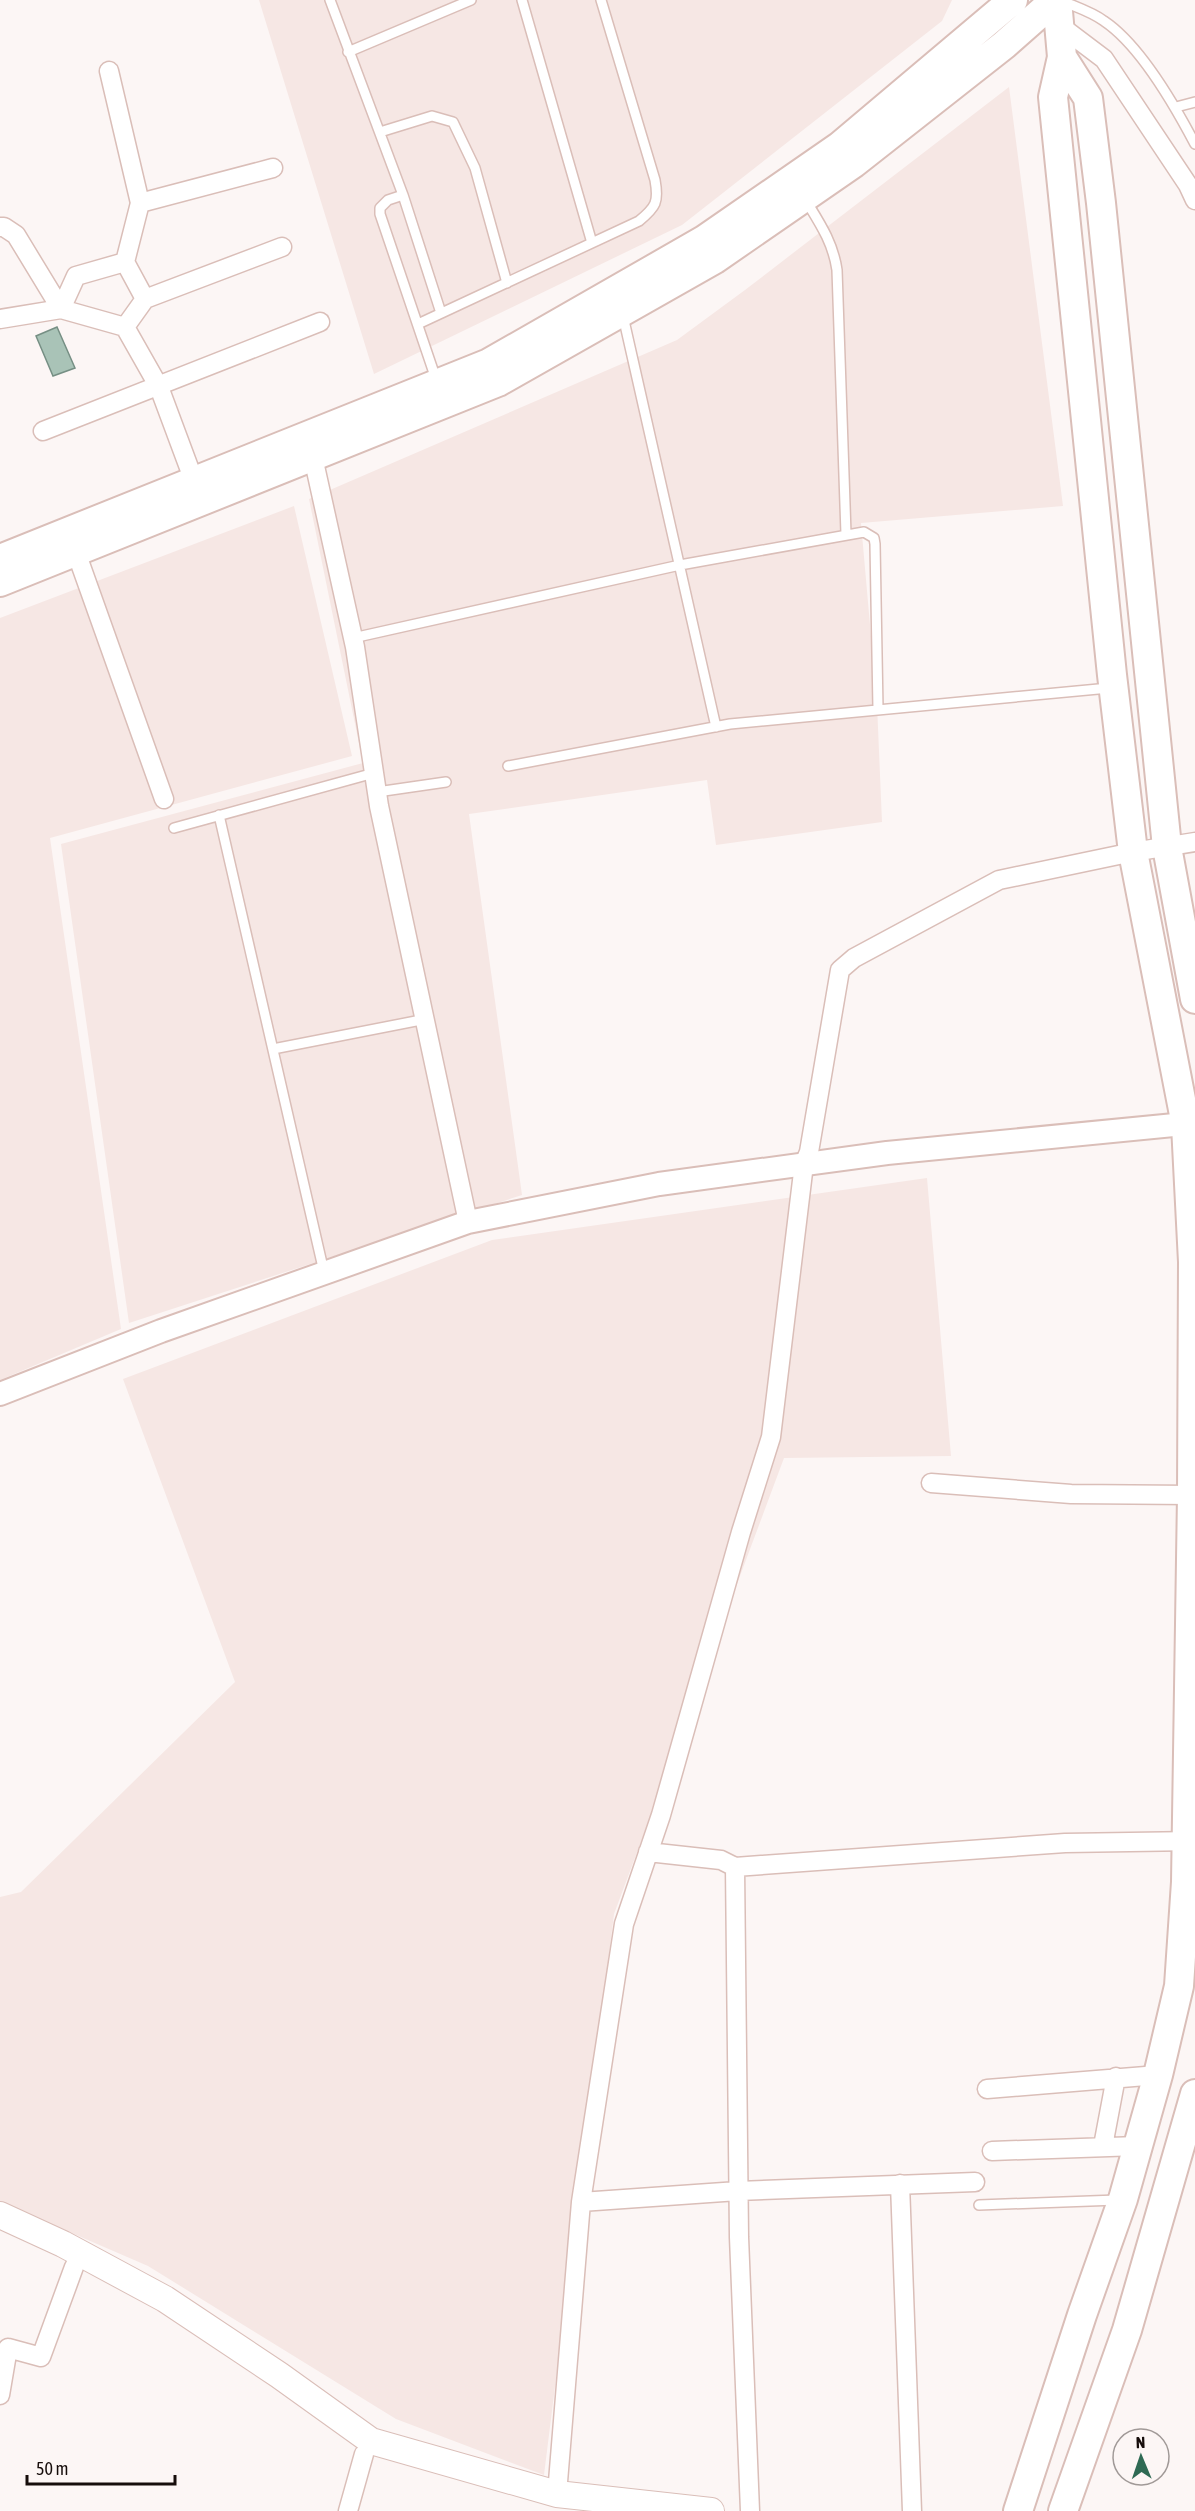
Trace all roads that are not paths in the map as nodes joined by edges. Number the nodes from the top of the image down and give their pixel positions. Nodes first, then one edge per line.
1 (330, 0) edge
2 (471, 0) edge
3 (522, 0) edge
4 (602, 0) edge
5 (1013, 0) edge
6 (1058, 6) edge
7 (348, 52) junction
8 (1062, 57) junction
9 (109, 71) dead end
10 (1195, 102) edge
11 (1176, 107) junction
12 (380, 132) junction
13 (1195, 144) edge
14 (273, 168) dead end
15 (403, 195) junction
16 (804, 198) junction
17 (1195, 200) edge
18 (140, 203) junction
19 (0, 227) edge
20 (592, 243) junction
21 (282, 247) dead end
22 (125, 262) junction
23 (507, 283) junction
24 (145, 299) junction
25 (61, 309) junction
26 (622, 312) junction
27 (441, 313) junction
28 (0, 319) edge
29 (320, 322) dead end
30 (418, 324) junction
31 (125, 327) junction
32 (159, 387) junction
33 (440, 394) junction
34 (43, 431) dead end
35 (313, 457) junction
36 (194, 481) junction
37 (846, 534) junction
38 (76, 552) junction
39 (0, 559) edge
40 (680, 565) junction
41 (0, 582) edge
42 (353, 638) junction
43 (1114, 687) junction
44 (879, 709) junction
45 (716, 727) junction
46 (508, 766) dead end
47 (374, 773) junction
48 (446, 782) dead end
49 (377, 792) junction
50 (164, 799) dead end
51 (219, 815) junction
52 (174, 828) dead end
53 (1195, 842) edge
54 (1167, 847) junction
55 (1133, 852) junction
56 (1195, 999) edge
57 (426, 1019) junction
58 (273, 1049) junction
59 (1190, 1124) edge
60 (804, 1164) junction
61 (468, 1222) junction
62 (1194, 1262) edge
63 (325, 1273) junction
64 (0, 1394) edge
65 (931, 1483) dead end
66 (1192, 1495) junction
67 (1190, 1841) edge
68 (648, 1852) junction
69 (735, 1867) junction
70 (1158, 2075) junction
71 (1116, 2077) junction
72 (987, 2089) dead end
73 (1195, 2094) edge
74 (1103, 2146) junction
75 (1138, 2146) junction
76 (992, 2151) dead end
77 (975, 2182) dead end
78 (900, 2184) junction
79 (738, 2191) junction
80 (1123, 2199) junction
81 (580, 2202) junction
82 (979, 2205) dead end
83 (0, 2215) edge
84 (0, 2231) edge
85 (74, 2267) junction
86 (0, 2395) edge
87 (364, 2454) junction
88 (557, 2505) edge
89 (348, 2511) edge
90 (711, 2511) edge
91 (750, 2511) edge
92 (912, 2511) edge
93 (1018, 2511) edge
94 (1063, 2511) edge

1 - 7 lane
2 - 7 lane
3 - 20 lane
4 - 20 lane
5 - 33 main road
6 - 8 main road
6 - 11 lane
6 - 16 main road
6 - 17 street
7 - 12 lane
8 - 43 main road
8 - 54 main road
9 - 18 street
10 - 11 lane
11 - 13 lane
12 - 15 lane
12 - 23 lane
14 - 18 street
15 - 27 lane
15 - 30 lane
16 - 26 main road
16 - 37 lane
18 - 22 street
19 - 25 street
20 - 23 lane
21 - 24 street
22 - 24 street
22 - 25 street
23 - 27 lane
24 - 31 street
25 - 28 street
25 - 31 street
26 - 33 main road
26 - 40 lane
27 - 30 lane
29 - 32 street
30 - 33 lane
31 - 32 street
32 - 34 street
32 - 36 street
33 - 35 main road
33 - 36 main road
35 - 38 main road
35 - 42 street
36 - 39 main road
37 - 40 lane
37 - 44 lane
38 - 41 main road
38 - 50 street
40 - 42 lane
40 - 45 lane
42 - 47 street
43 - 44 lane
43 - 55 main road
44 - 45 lane
45 - 46 lane
47 - 49 street
47 - 51 lane
48 - 49 lane
49 - 57 street
51 - 52 lane
51 - 58 lane
53 - 54 street
54 - 55 street
54 - 56 main road
55 - 59 main road
55 - 60 street
57 - 58 lane
57 - 61 street
58 - 63 lane
59 - 60 street
59 - 62 main road
60 - 61 street
60 - 68 street
61 - 63 street
62 - 66 main road
63 - 64 street
65 - 66 street
66 - 67 main road
67 - 69 street
67 - 70 main road
68 - 69 street
68 - 81 street
69 - 79 street
70 - 71 street
70 - 75 main road
71 - 72 street
71 - 74 street
73 - 94 main road
74 - 75 street
74 - 76 street
75 - 80 main road
77 - 78 street
78 - 79 street
78 - 92 street
79 - 81 street
79 - 91 street
80 - 82 lane
80 - 93 main road
81 - 88 street
83 - 88 main road
84 - 85 main road
85 - 86 street
85 - 87 main road
87 - 88 main road
87 - 89 street
88 - 90 main road

